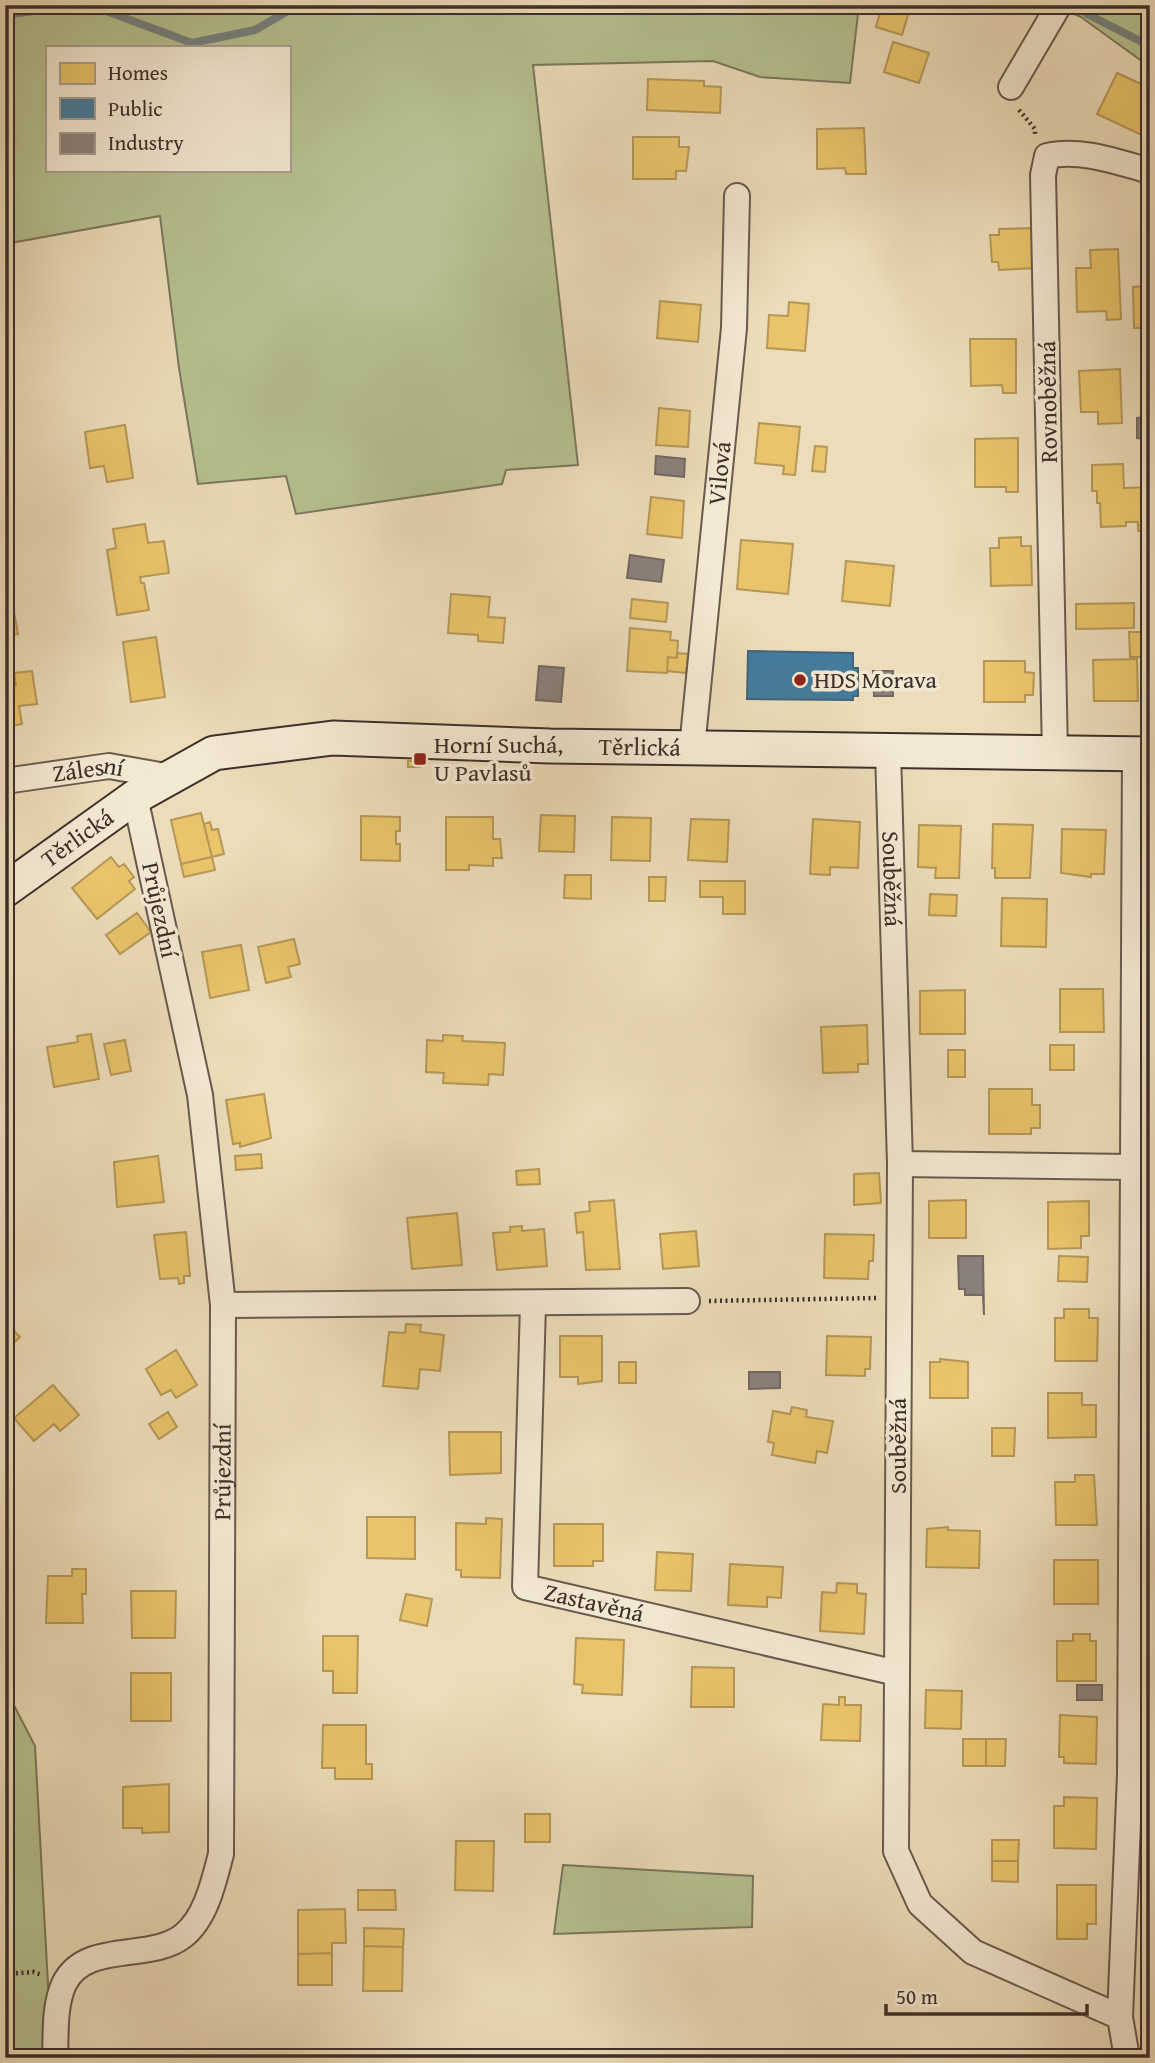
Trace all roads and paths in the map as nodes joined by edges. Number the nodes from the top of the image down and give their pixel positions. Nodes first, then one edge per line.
1 (1059, 5) edge
2 (1011, 87) joint
3 (1047, 156) junction
4 (1150, 171) edge
5 (737, 196) dead end
6 (692, 748) junction
7 (888, 751) junction
8 (1055, 752) junction
9 (1142, 754) edge
10 (171, 777) junction
11 (5, 781) edge
12 (135, 797) junction
13 (5, 890) edge
14 (900, 1164) junction
15 (1132, 1167) junction
16 (899, 1298) junction
17 (687, 1301) joint
18 (533, 1304) junction
19 (223, 1305) junction
20 (897, 1673) junction
21 (5, 1974) edge
22 (64, 1982) junction
23 (1120, 2017) junction
24 (55, 2058) edge
25 (1127, 2058) edge

1 - 2 street
2 - 3 path
3 - 4 street
3 - 8 street, Rovnoběžná
5 - 6 street, Vilová
6 - 7 main road, Těrlická
6 - 10 main road, Těrlická
7 - 8 main road, Těrlická
7 - 14 street, Souběžná
8 - 9 main road, Těrlická
9 - 15 street
10 - 11 street, Zálesní
10 - 12 main road, Těrlická
12 - 13 main road, Těrlická
12 - 19 street, Průjezdní
14 - 15 street
14 - 16 street, Souběžná
15 - 23 street
16 - 17 path
16 - 20 street, Souběžná
17 - 18 street
18 - 19 street
18 - 20 street, Zastavěná
19 - 22 street, Průjezdní
20 - 23 street, Souběžná
21 - 22 path
22 - 24 street
23 - 25 street

